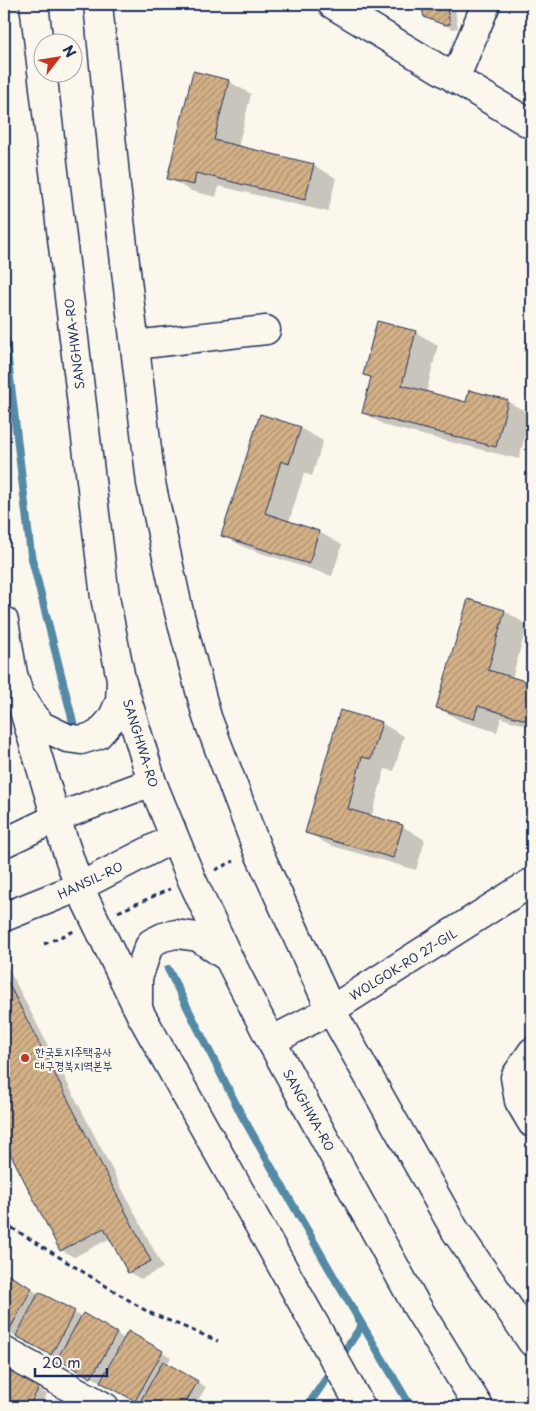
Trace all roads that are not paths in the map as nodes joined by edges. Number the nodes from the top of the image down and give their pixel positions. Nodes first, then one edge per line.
1 (34, 4) edge
2 (98, 4) edge
3 (332, 4) edge
4 (486, 4) edge
5 (455, 79) junction
6 (532, 124) edge
7 (266, 330) dead end
8 (135, 345) junction
9 (4, 621) edge
10 (121, 679) junction
11 (18, 690) junction
12 (152, 782) junction
13 (56, 818) junction
14 (174, 838) junction
15 (4, 843) edge
16 (532, 882) edge
17 (79, 887) junction
18 (4, 917) edge
19 (228, 958) junction
20 (138, 1008) junction
21 (331, 1010) junction
22 (271, 1041) junction
23 (532, 1052) edge
24 (532, 1123) edge
25 (532, 1342) edge
26 (4, 1351) edge
27 (470, 1401) edge
28 (105, 1407) edge
29 (361, 1407) edge

1 - 10 main road, SANGHWA-RO
2 - 8 main road
3 - 5 main road
4 - 5 main road
5 - 6 main road
7 - 8 main road
8 - 21 main road
9 - 11 main road
10 - 11 main road
10 - 12 main road, SANGHWA-RO
11 - 13 main road
12 - 13 main road
12 - 14 main road, SANGHWA-RO
13 - 15 main road
13 - 17 main road
14 - 17 main road, HANSIL-RO
14 - 19 main road, SANGHWA-RO
16 - 21 main road, WOLGOK-RO 27-GIL
17 - 18 main road, HANSIL-RO
17 - 20 main road
19 - 20 main road
19 - 22 main road, SANGHWA-RO
20 - 29 main road
21 - 22 main road, WOLGOK-RO 27-GIL
21 - 25 main road
22 - 27 main road, SANGHWA-RO
23 - 24 main road
26 - 28 main road

